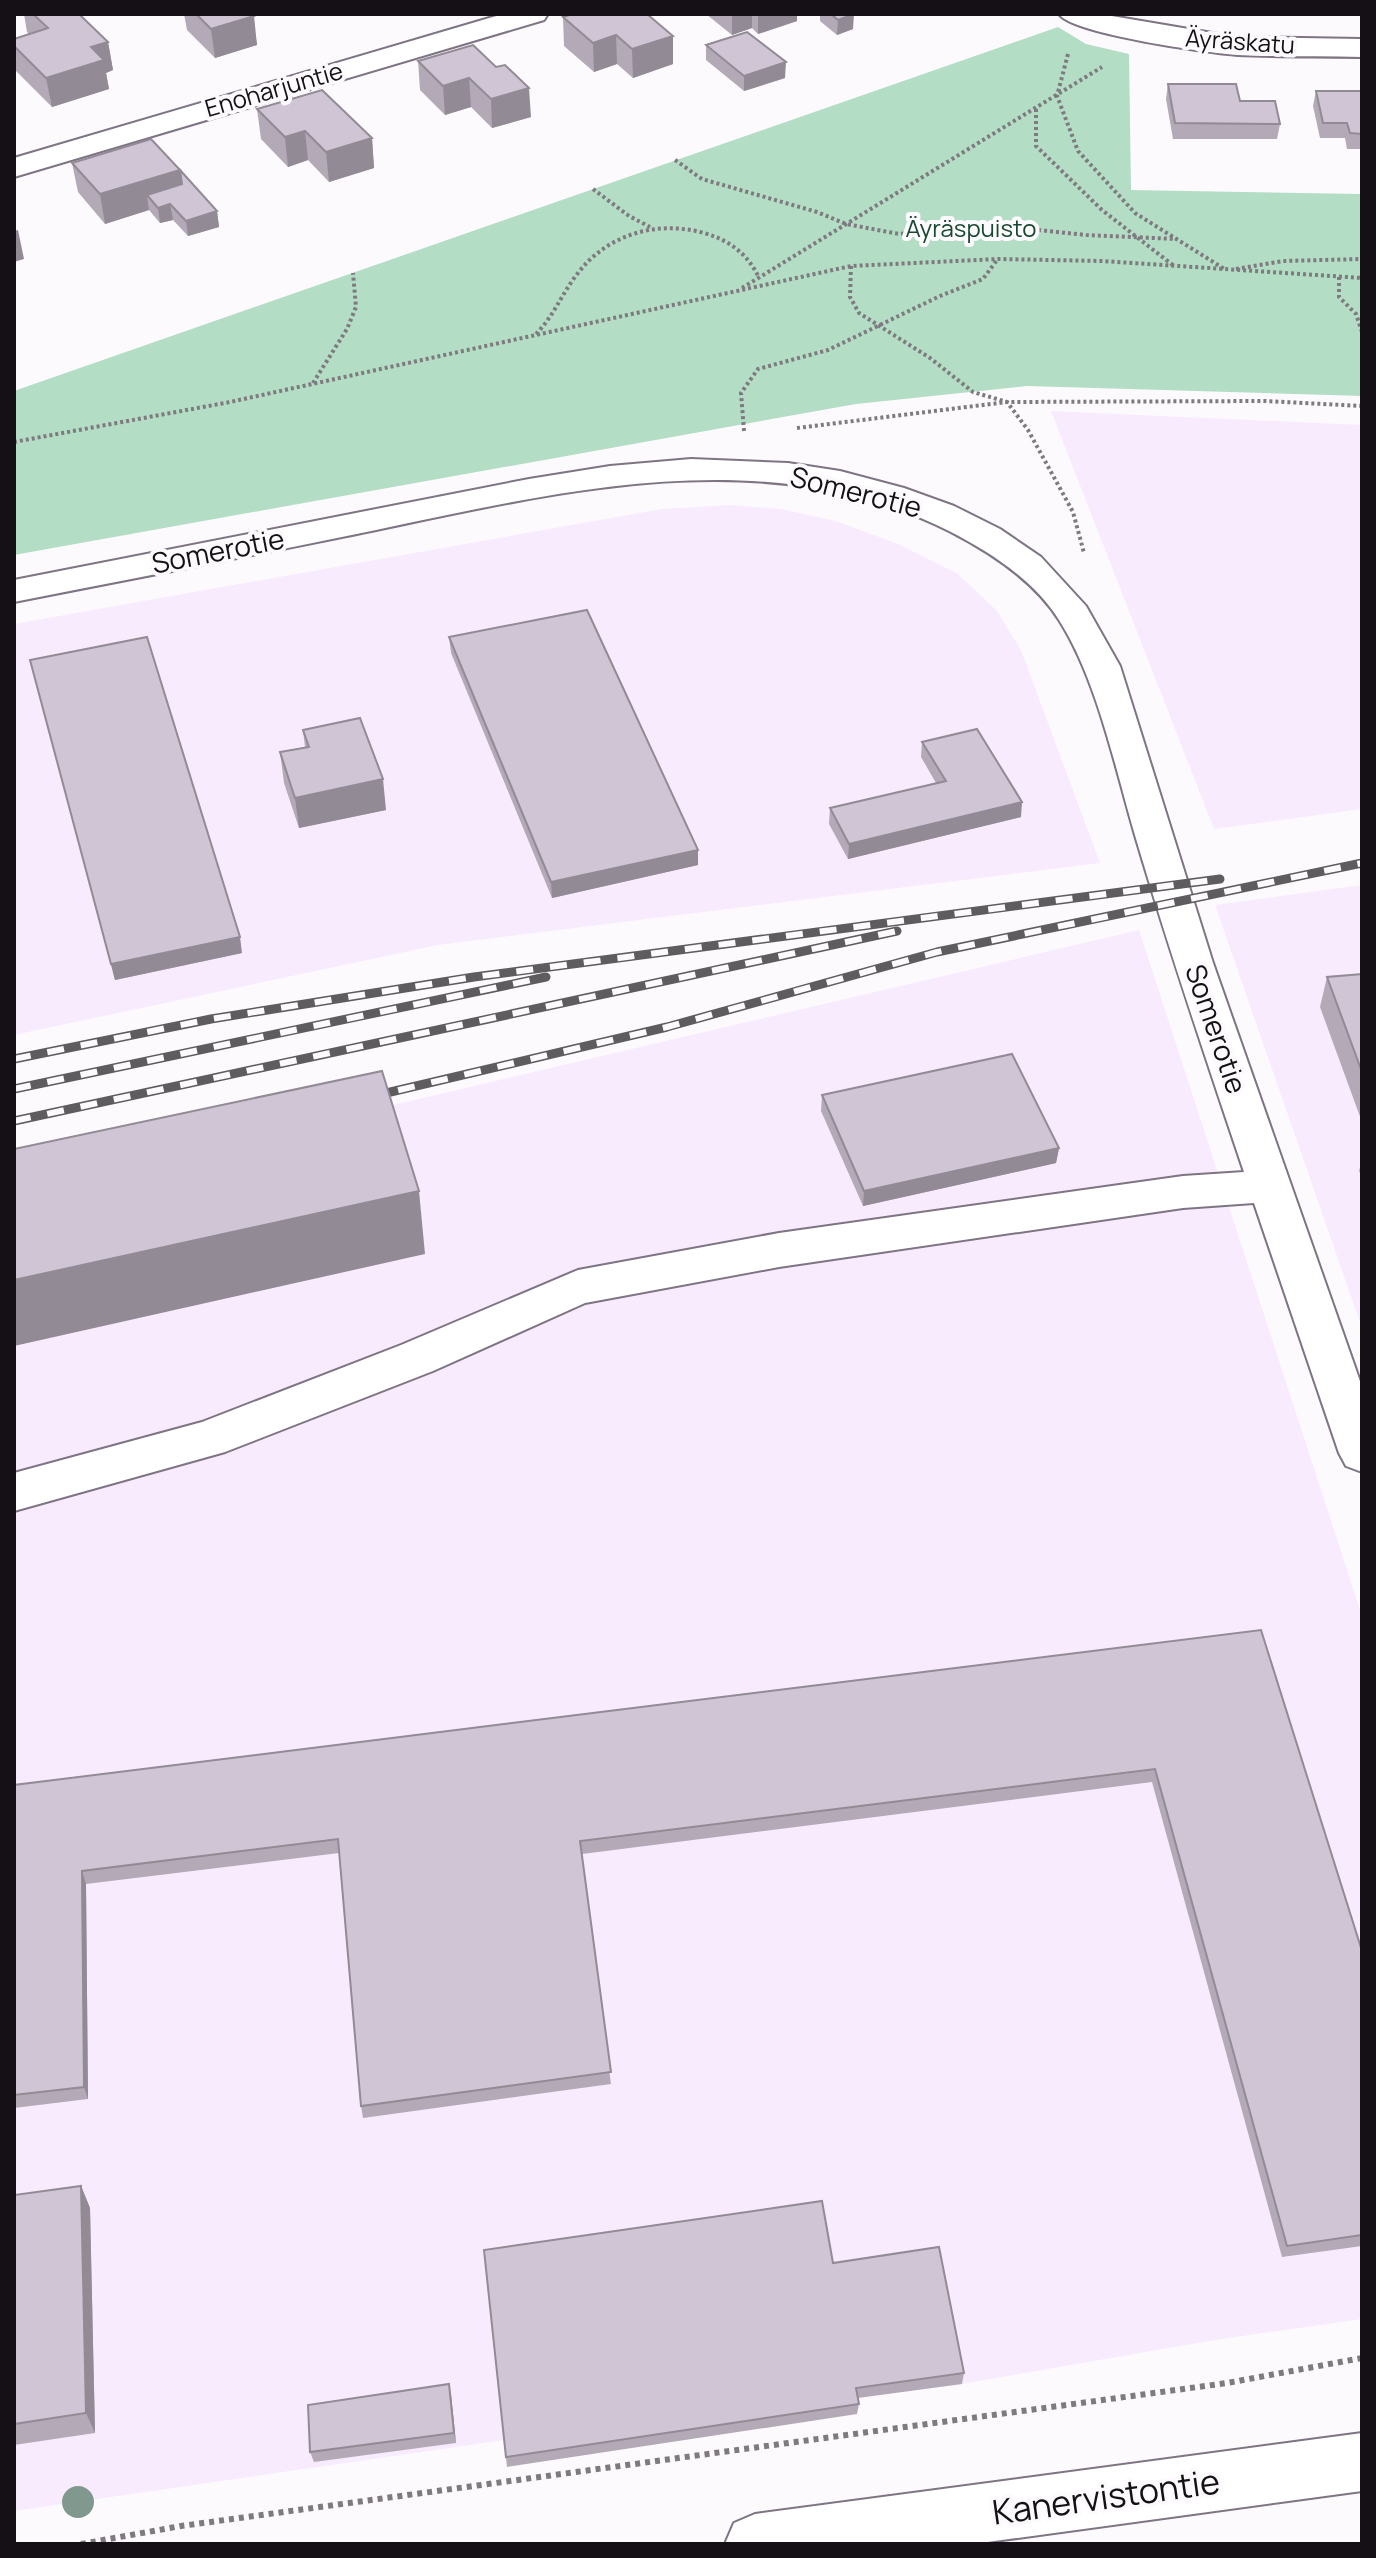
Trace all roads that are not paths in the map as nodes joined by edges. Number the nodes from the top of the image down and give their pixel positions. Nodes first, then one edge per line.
1 (534, 14) edge
2 (1076, 16) edge
3 (1362, 48) edge
4 (14, 168) edge
5 (14, 591) edge
6 (1270, 1186) junction
7 (1362, 1453) edge
8 (14, 1492) edge
9 (1362, 2462) edge
10 (755, 2544) edge

1 - 4 street, Enoharjuntie
2 - 3 street, Äyräskatu
5 - 6 street, Somerotie
6 - 7 street, Somerotie
6 - 8 street
9 - 10 street, Kanervistontie

